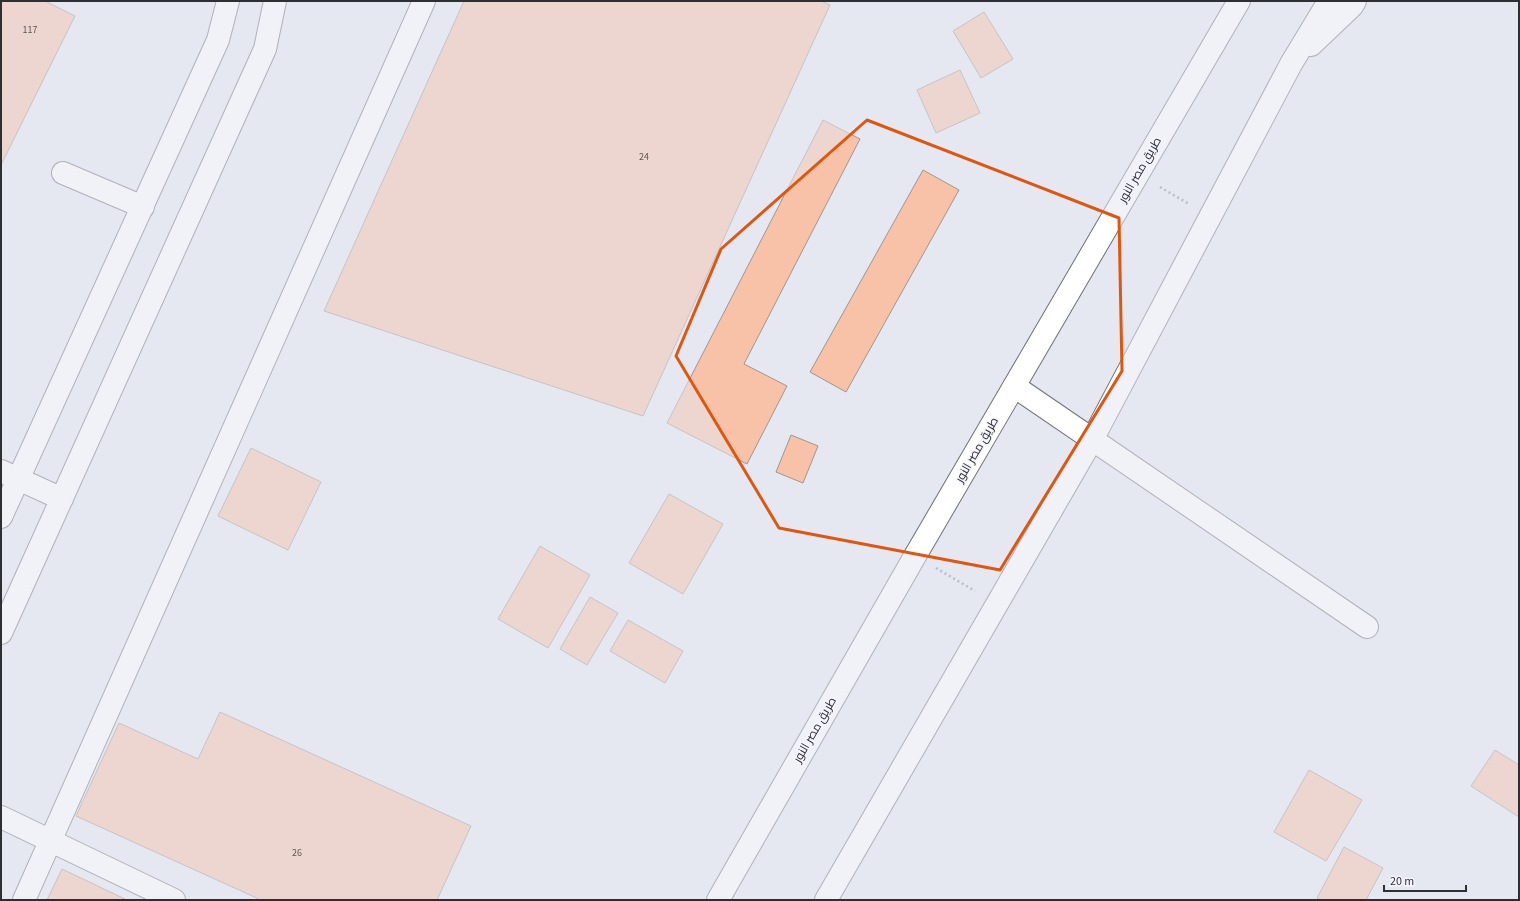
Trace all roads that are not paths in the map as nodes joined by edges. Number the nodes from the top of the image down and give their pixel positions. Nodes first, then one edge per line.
1 (228, 1) edge
2 (276, 1) edge
3 (424, 1) edge
4 (1239, 1) edge
5 (1329, 1) edge
6 (1355, 1) edge
7 (1291, 64) junction
8 (63, 173) dead end
9 (143, 207) junction
10 (1014, 386) junction
11 (1093, 438) junction
12 (10, 475) edge
13 (62, 499) junction
14 (1, 517) edge
15 (1367, 628) dead end
16 (1, 633) edge
17 (1, 818) edge
18 (51, 841) junction
19 (24, 900) edge
20 (174, 900) edge
21 (718, 900) edge
22 (826, 900) edge

1 - 9 street
2 - 13 street
3 - 18 street
4 - 10 street, طريق مصر النور
5 - 7 street
6 - 7 street
7 - 11 street
8 - 9 street
9 - 12 street
10 - 11 street
10 - 21 street, طريق مصر النور
11 - 15 street
11 - 22 street
12 - 13 street
12 - 14 street
13 - 16 street
17 - 18 street
18 - 19 street
18 - 20 street

